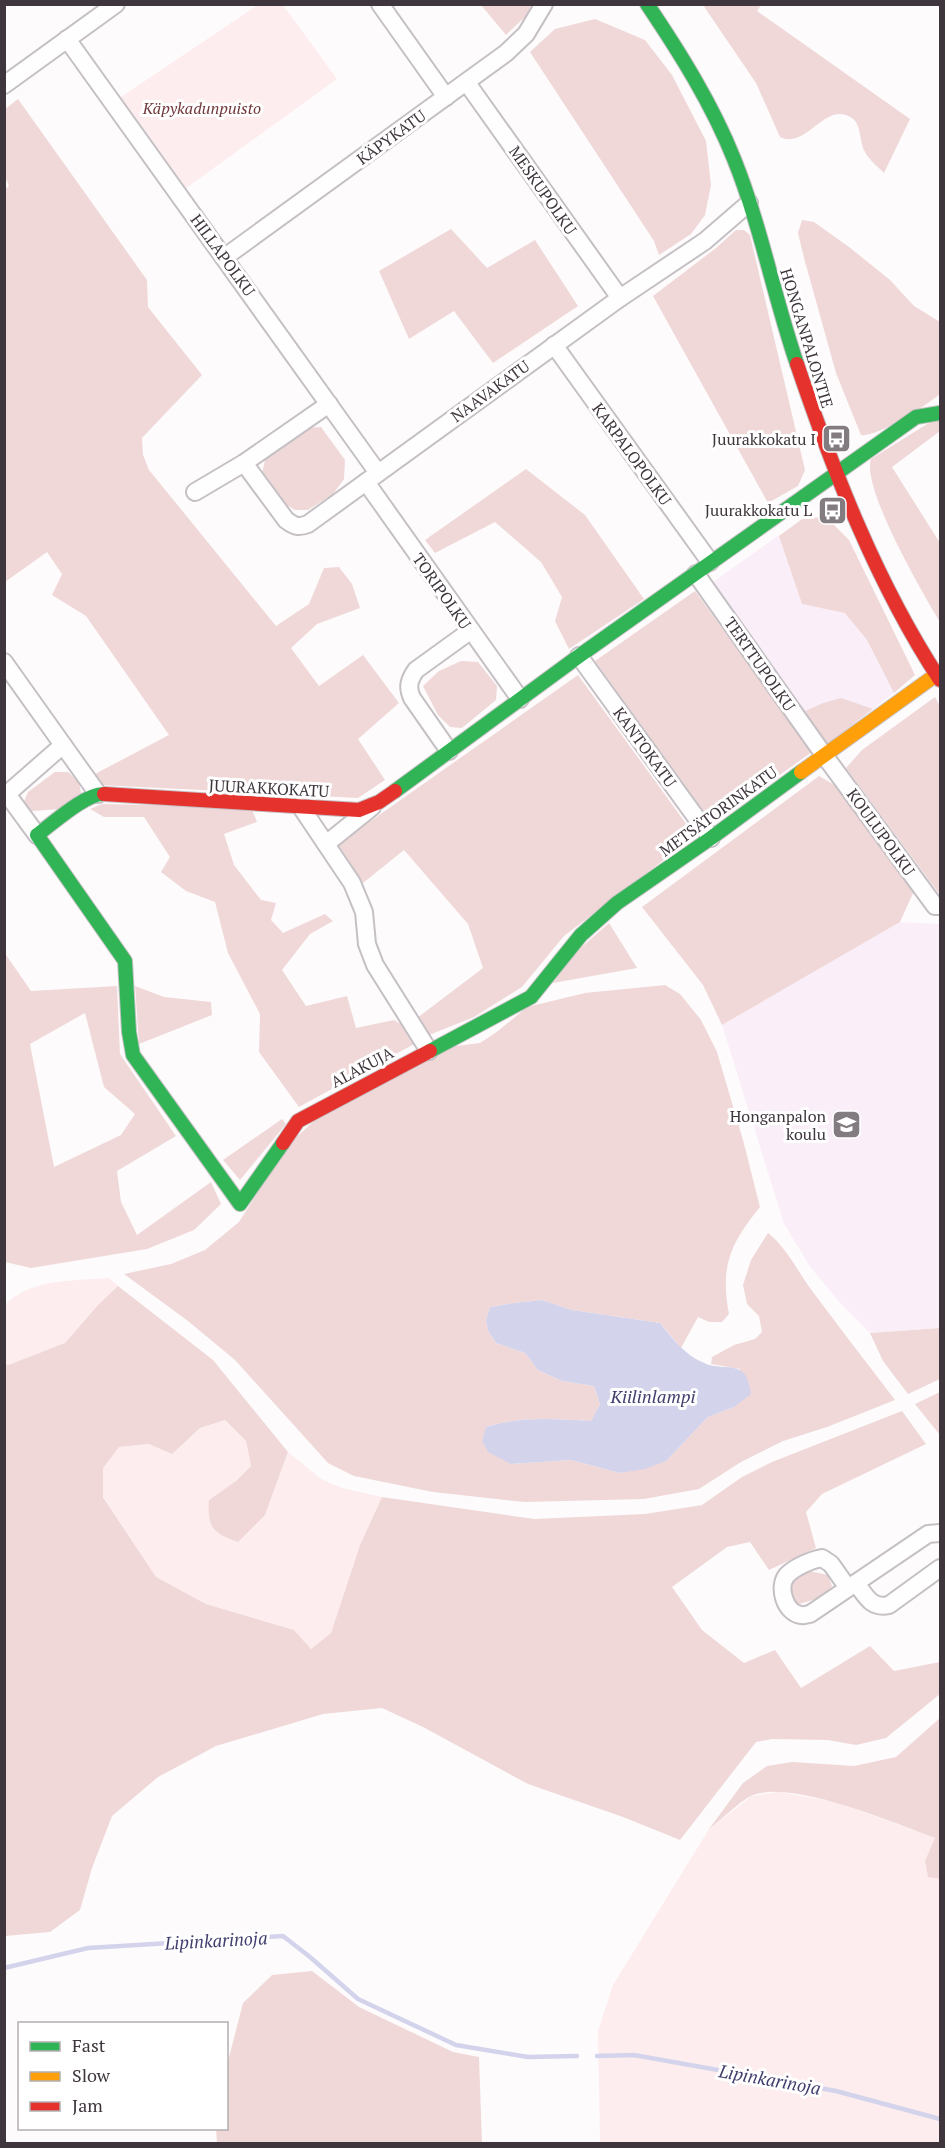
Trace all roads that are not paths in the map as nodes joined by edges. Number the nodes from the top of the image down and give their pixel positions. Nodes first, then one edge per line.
1 (116, 4) edge
2 (380, 4) edge
3 (544, 4) edge
4 (647, 4) edge
5 (68, 39) junction
6 (467, 83) junction
7 (4, 85) edge
8 (446, 97) junction
9 (749, 203) junction
10 (225, 257) junction
11 (620, 298) junction
12 (554, 345) junction
13 (329, 404) junction
14 (940, 413) edge
15 (244, 462) junction
16 (836, 474) junction
17 (372, 478) junction
18 (195, 492) dead end
19 (710, 562) junction
20 (696, 574) junction
21 (471, 631) junction
22 (579, 656) junction
23 (4, 662) edge
24 (939, 675) edge
25 (520, 699) junction
26 (63, 745) junction
27 (449, 751) junction
28 (824, 755) junction
29 (98, 794) junction
30 (379, 802) junction
31 (302, 807) junction
32 (37, 835) junction
33 (711, 838) junction
34 (326, 844) junction
35 (940, 906) edge
36 (531, 997) joint
37 (429, 1051) junction
38 (940, 1533) edge
39 (940, 1568) edge

1 - 5 street
2 - 8 street
3 - 6 street, KÄPYKATU
4 - 9 street, HONGANPALONTIE
5 - 7 street
5 - 10 street, HILLAPOLKU
6 - 8 street, KÄPYKATU
6 - 11 street, MESKUPOLKU
8 - 10 street, KÄPYKATU
9 - 11 street, NAAVAKATU
9 - 16 street, HONGANPALONTIE
10 - 13 street, HILLAPOLKU
11 - 12 street, NAAVAKATU
12 - 17 street, NAAVAKATU
12 - 19 street, KARPALOPOLKU
13 - 15 street
13 - 17 street, HILLAPOLKU
14 - 16 street, JUURAKKOKATU
15 - 17 street, NAAVAKATU
15 - 18 street
16 - 19 street, JUURAKKOKATU
16 - 24 street, HONGANPALONTIE
17 - 21 street, TORIPOLKU
19 - 20 street, JUURAKKOKATU
20 - 22 street, JUURAKKOKATU
20 - 28 street, TERTTUPOLKU
21 - 25 street, TORIPOLKU
21 - 27 street
22 - 25 street, JUURAKKOKATU
22 - 33 street, KANTOKATU
23 - 26 street
24 - 28 street, METSÄTORINKATU
25 - 27 street, JUURAKKOKATU
26 - 29 street
26 - 32 street
27 - 30 street, JUURAKKOKATU
28 - 33 street, METSÄTORINKATU
28 - 35 street, KOULUPOLKU
29 - 31 street, JUURAKKOKATU
29 - 32 street
30 - 31 street, JUURAKKOKATU
30 - 34 street
31 - 34 street
32 - 37 street, ALAKUJA
33 - 36 street, METSÄTORINKATU
34 - 37 street
36 - 37 street, ALAKUJA
38 - 39 street

